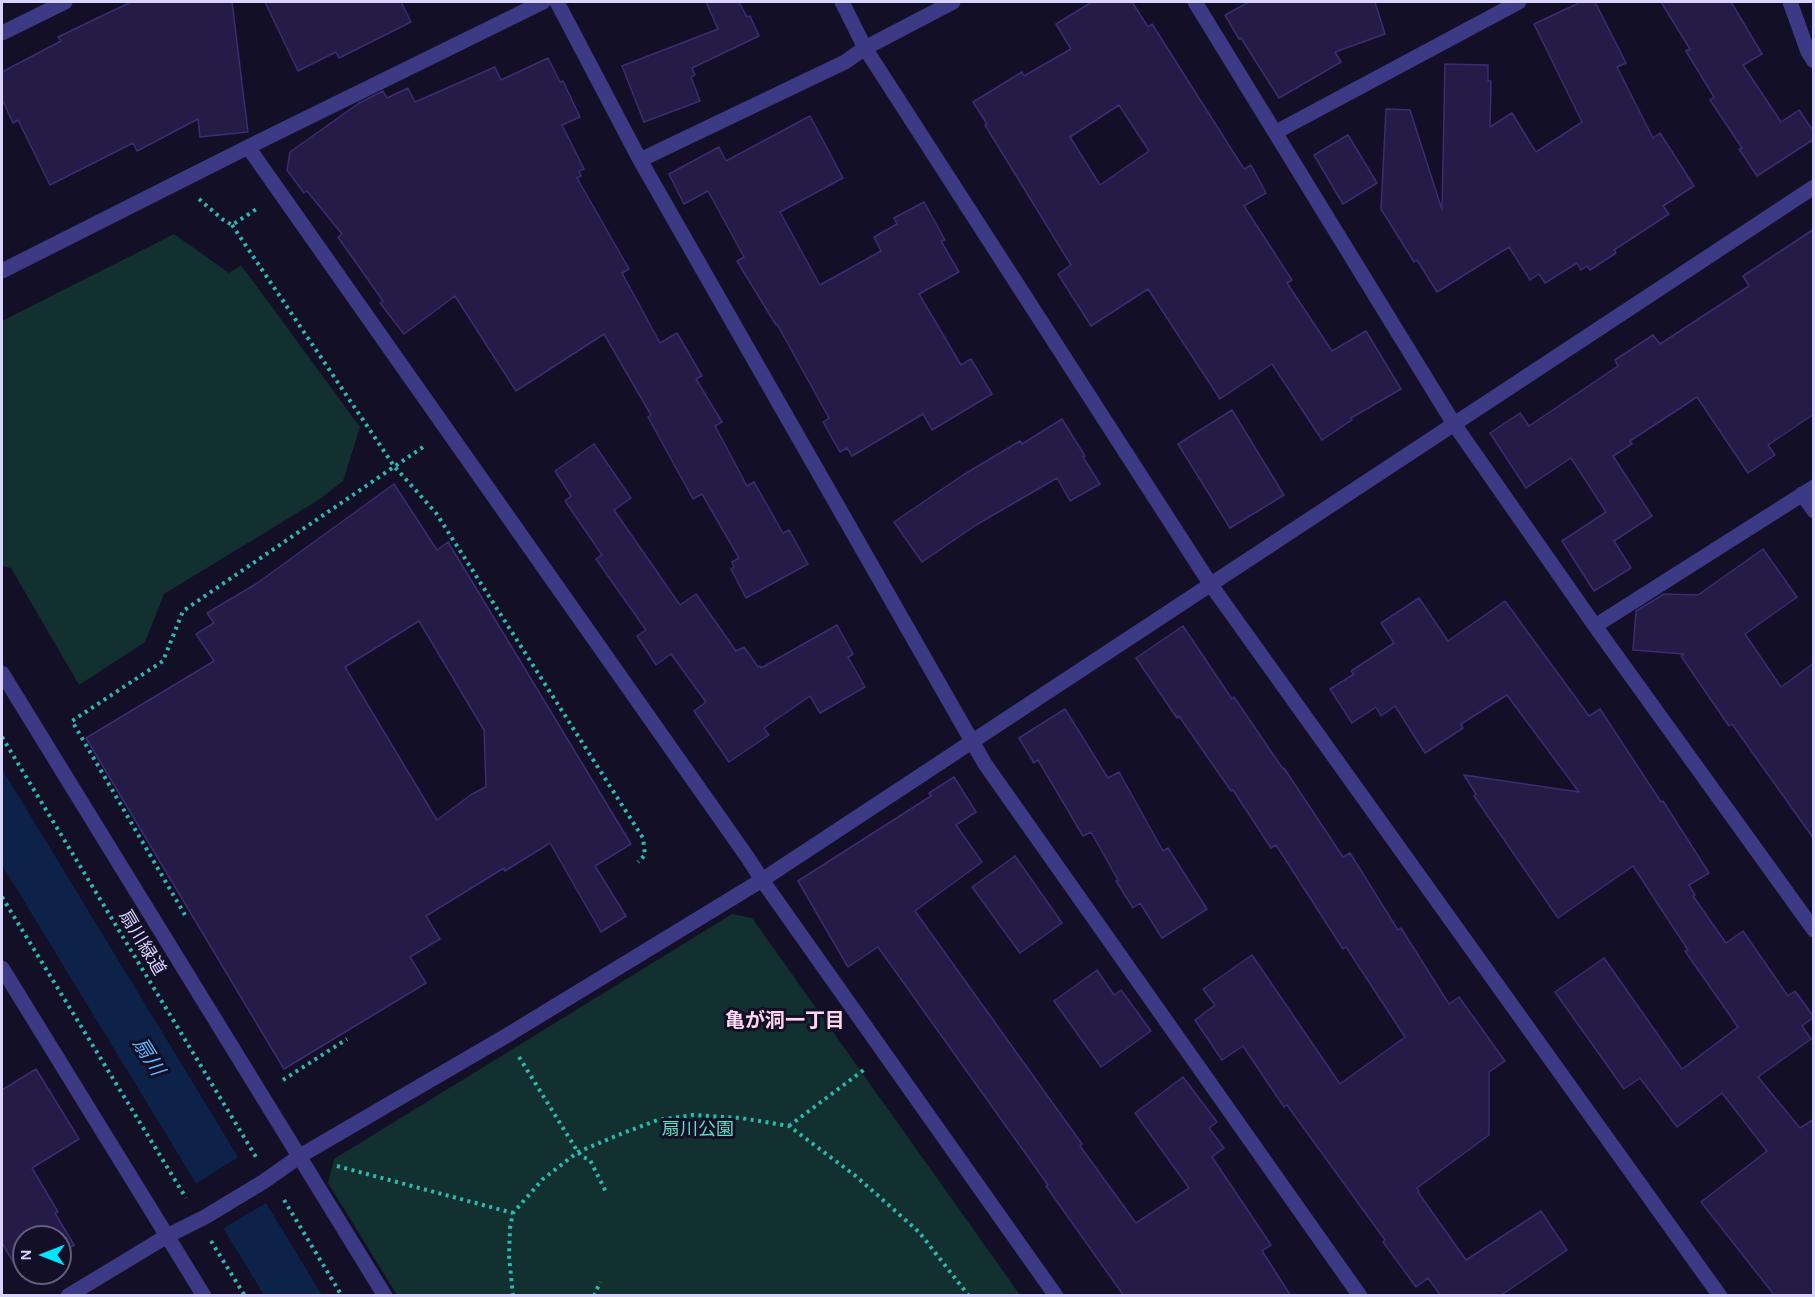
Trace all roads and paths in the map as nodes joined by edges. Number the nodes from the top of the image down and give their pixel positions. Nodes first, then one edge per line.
1 (65, 2) edge
2 (543, 2) edge
3 (557, 2) edge
4 (842, 2) edge
5 (953, 2) edge
6 (1195, 2) edge
7 (1519, 2) edge
8 (1790, 2) edge
9 (2, 33) edge
10 (865, 48) junction
11 (1814, 61) edge
12 (1276, 132) junction
13 (248, 147) junction
14 (640, 160) junction
15 (1814, 187) edge
16 (199, 199) dead end
17 (262, 206) dead end
18 (232, 225) junction
19 (2, 271) edge
20 (1454, 424) junction
21 (422, 448) dead end
22 (394, 466) junction
23 (1808, 490) edge
24 (1814, 511) edge
25 (1211, 585) junction
26 (1595, 626) junction
27 (2, 673) edge
28 (2, 737) edge
29 (972, 742) junction
30 (638, 862) dead end
31 (762, 880) junction
32 (2, 897) edge
33 (185, 916) dead end
34 (1814, 930) edge
35 (2, 968) edge
36 (506, 1036) junction
37 (347, 1039) dead end
38 (867, 1068) dead end
39 (281, 1081) dead end
40 (789, 1126) junction
41 (578, 1152) junction
42 (300, 1156) junction
43 (260, 1163) dead end
44 (376, 1177) dead end
45 (606, 1192) dead end
46 (280, 1194) dead end
47 (190, 1205) dead end
48 (513, 1213) junction
49 (167, 1236) junction
50 (209, 1238) dead end
51 (600, 1282) dead end
52 (68, 1296) edge
53 (204, 1296) edge
54 (244, 1296) edge
55 (342, 1296) edge
56 (385, 1296) edge
57 (513, 1296) edge
58 (594, 1296) edge
59 (969, 1296) edge
60 (1056, 1296) edge
61 (1360, 1296) edge
62 (1720, 1296) edge

1 - 9 street
2 - 13 street
3 - 14 street
4 - 10 street
5 - 10 street
6 - 12 street
7 - 12 street
8 - 11 street
10 - 14 street
10 - 25 street
12 - 20 street
13 - 19 street
13 - 31 street
14 - 29 street
15 - 20 street
16 - 18 path
17 - 18 path
18 - 22 path
20 - 25 street
20 - 26 street
21 - 22 path
22 - 30 path
22 - 33 path
23 - 24 street
23 - 26 street
25 - 29 street
25 - 62 street
26 - 34 street
27 - 42 street
28 - 43 path, 扇川緑道
29 - 31 street
29 - 61 street
31 - 36 street
31 - 60 street
32 - 47 path
35 - 49 street
36 - 41 path
36 - 42 street
37 - 39 path
38 - 40 path
40 - 41 path
40 - 59 path
41 - 45 path
41 - 48 path
42 - 49 street
42 - 56 street
44 - 48 path
46 - 55 path
48 - 57 path
49 - 52 street
49 - 53 street
50 - 54 path
51 - 58 path

